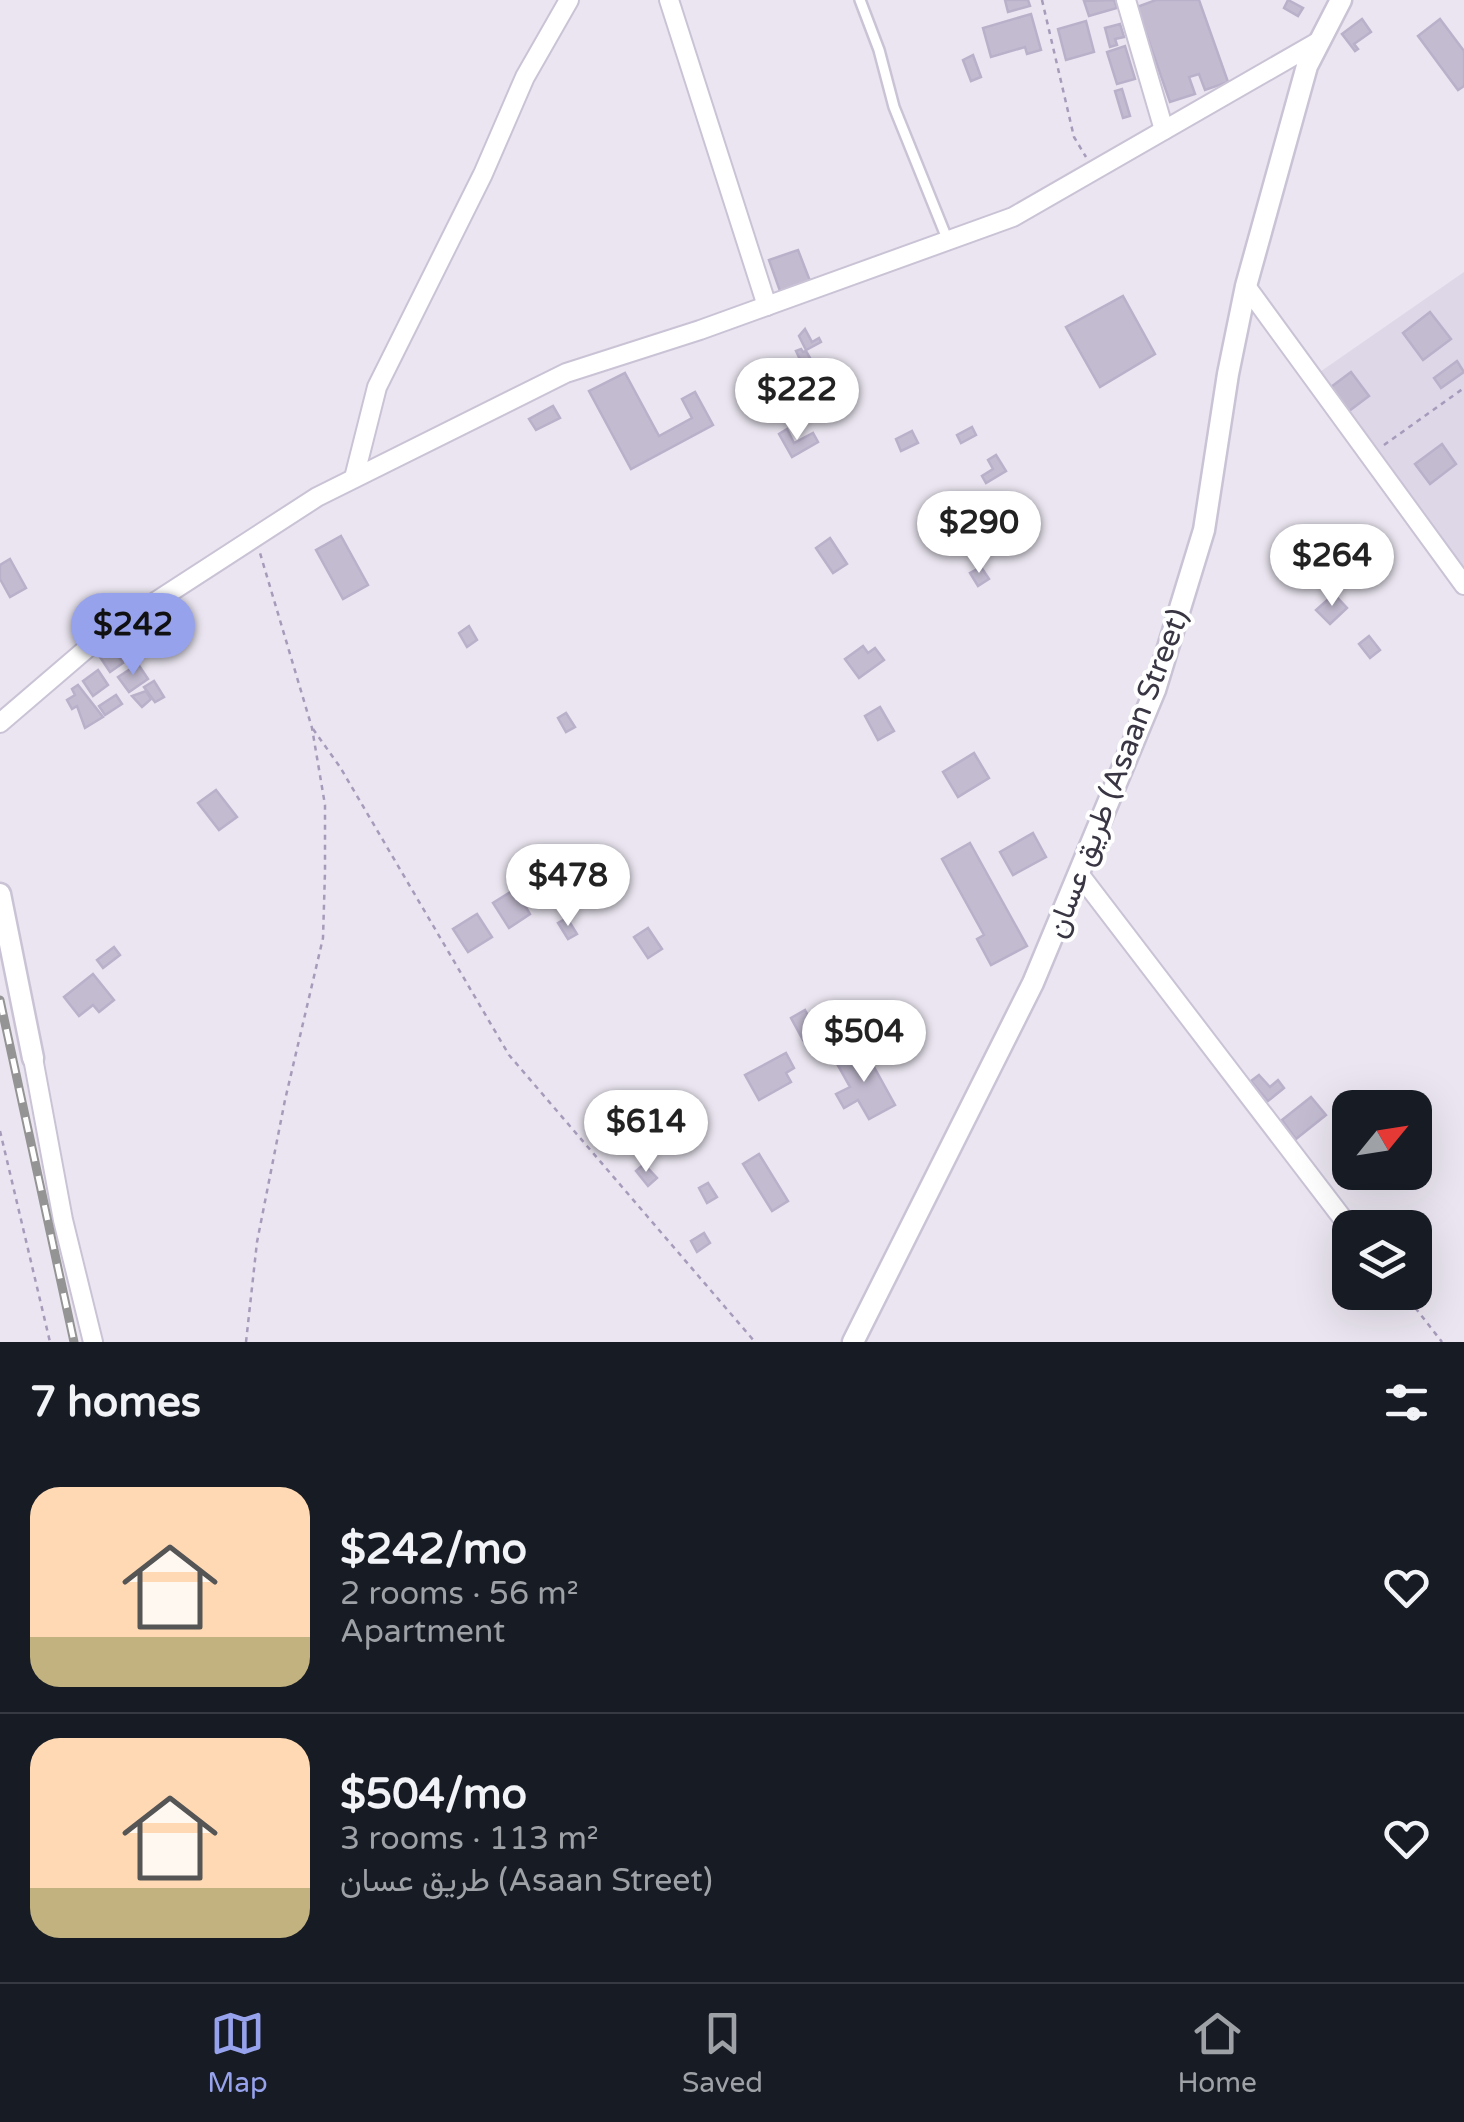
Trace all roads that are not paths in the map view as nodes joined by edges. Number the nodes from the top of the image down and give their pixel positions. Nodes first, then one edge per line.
1 (568, 0) edge
2 (669, 0) edge
3 (860, 0) edge
4 (1126, 0) edge
5 (1341, 0) edge
6 (1321, 40) junction
7 (1164, 130) junction
8 (948, 241) junction
9 (1246, 286) junction
10 (767, 306) junction
11 (354, 478) junction
12 (1464, 585) edge
13 (0, 722) edge
14 (1080, 875) junction
15 (0, 894) edge
16 (34, 1058) joint
17 (1336, 1210) edge
18 (93, 1342) edge
19 (853, 1342) edge

1 - 11 street
2 - 10 street
3 - 8 lane
4 - 7 street
5 - 6 street, طريق عسان (Asaan Street)
6 - 7 street
6 - 9 street, طريق عسان (Asaan Street)
7 - 8 street
8 - 10 street
9 - 12 street
9 - 14 street, طريق عسان (Asaan Street)
10 - 11 street
11 - 13 street
14 - 17 street
14 - 19 street, طريق عسان (Asaan Street)
15 - 16 street
16 - 18 street

